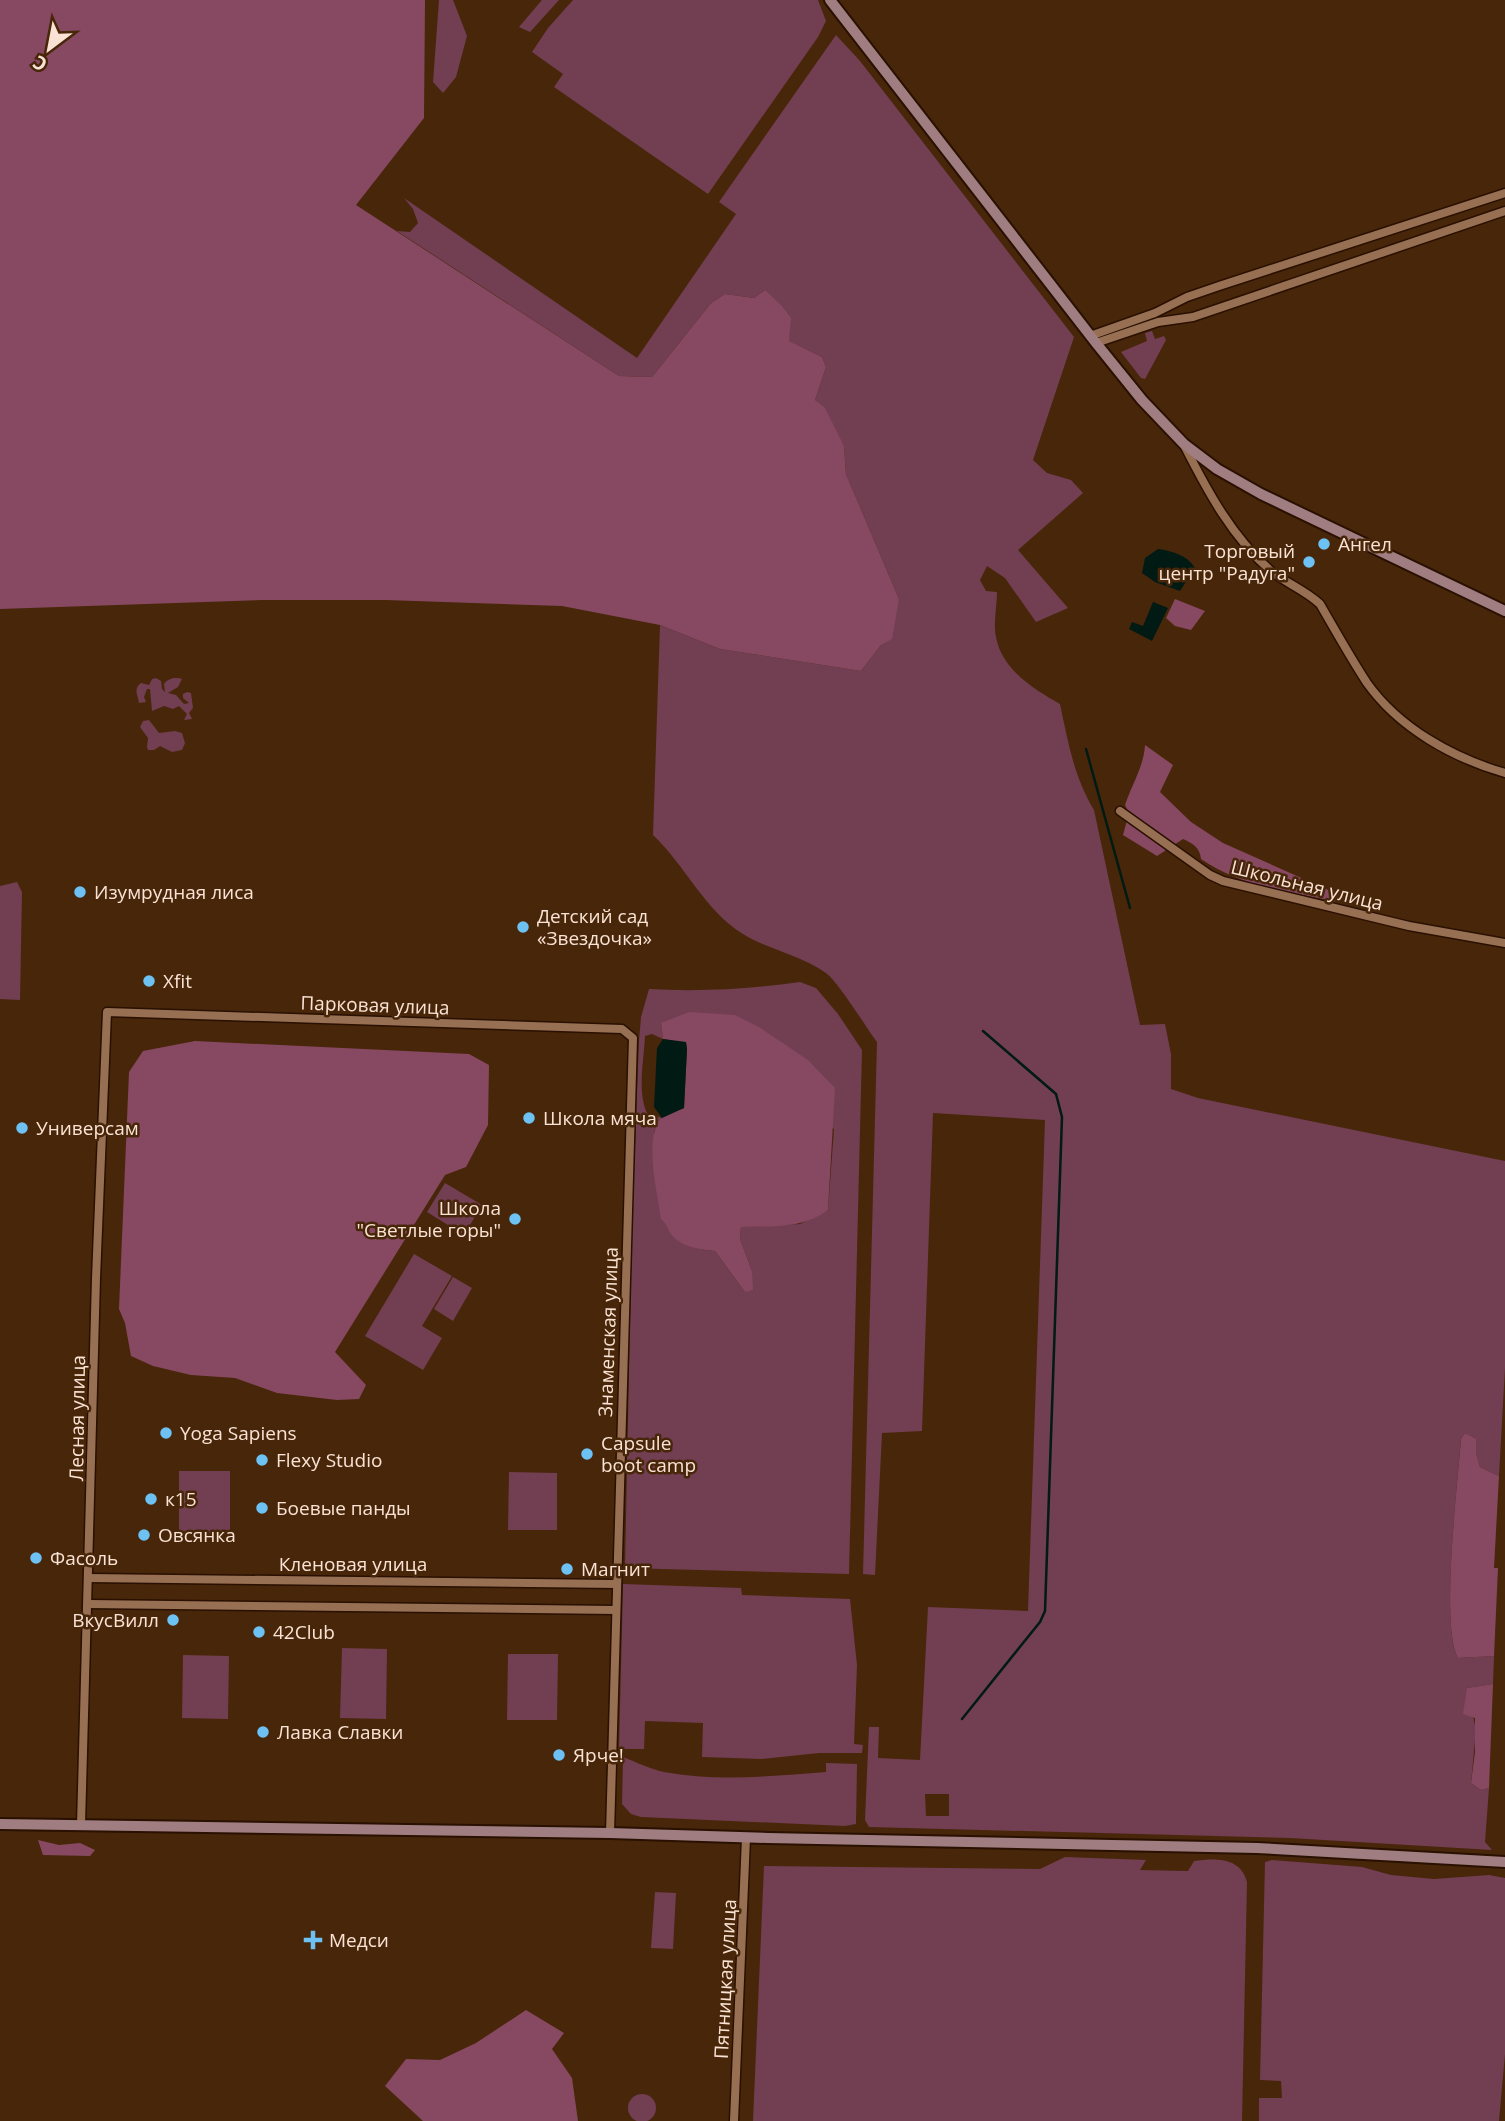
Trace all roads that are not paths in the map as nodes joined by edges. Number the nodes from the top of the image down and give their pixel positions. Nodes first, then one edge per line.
1 (830, 0) edge
2 (1505, 193) edge
3 (1505, 211) edge
4 (1093, 339) junction
5 (1184, 444) junction
6 (1505, 611) edge
7 (1505, 773) edge
8 (1120, 811) dead end
9 (1505, 943) edge
10 (107, 1012) joint
11 (634, 1043) joint
12 (89, 1578) junction
13 (617, 1584) junction
14 (88, 1604) junction
15 (616, 1610) junction
16 (0, 1824) edge
17 (81, 1825) junction
18 (610, 1833) junction
19 (746, 1838) junction
20 (1505, 1862) edge
21 (734, 2121) edge

1 - 4 street
2 - 4 street
3 - 4 street
4 - 5 street
5 - 6 street
5 - 7 street
8 - 9 street, Школьная улица
10 - 11 street, Парковая улица
10 - 12 street, Лесная улица
11 - 13 street, Знаменская улица
12 - 13 street, Кленовая улица
12 - 14 street, Лесная улица
13 - 15 street, Знаменская улица
14 - 15 street
14 - 17 street, Лесная улица
15 - 18 street, Знаменская улица
16 - 17 street
17 - 18 street
18 - 19 street
19 - 20 street
19 - 21 street, Пятницкая улица

